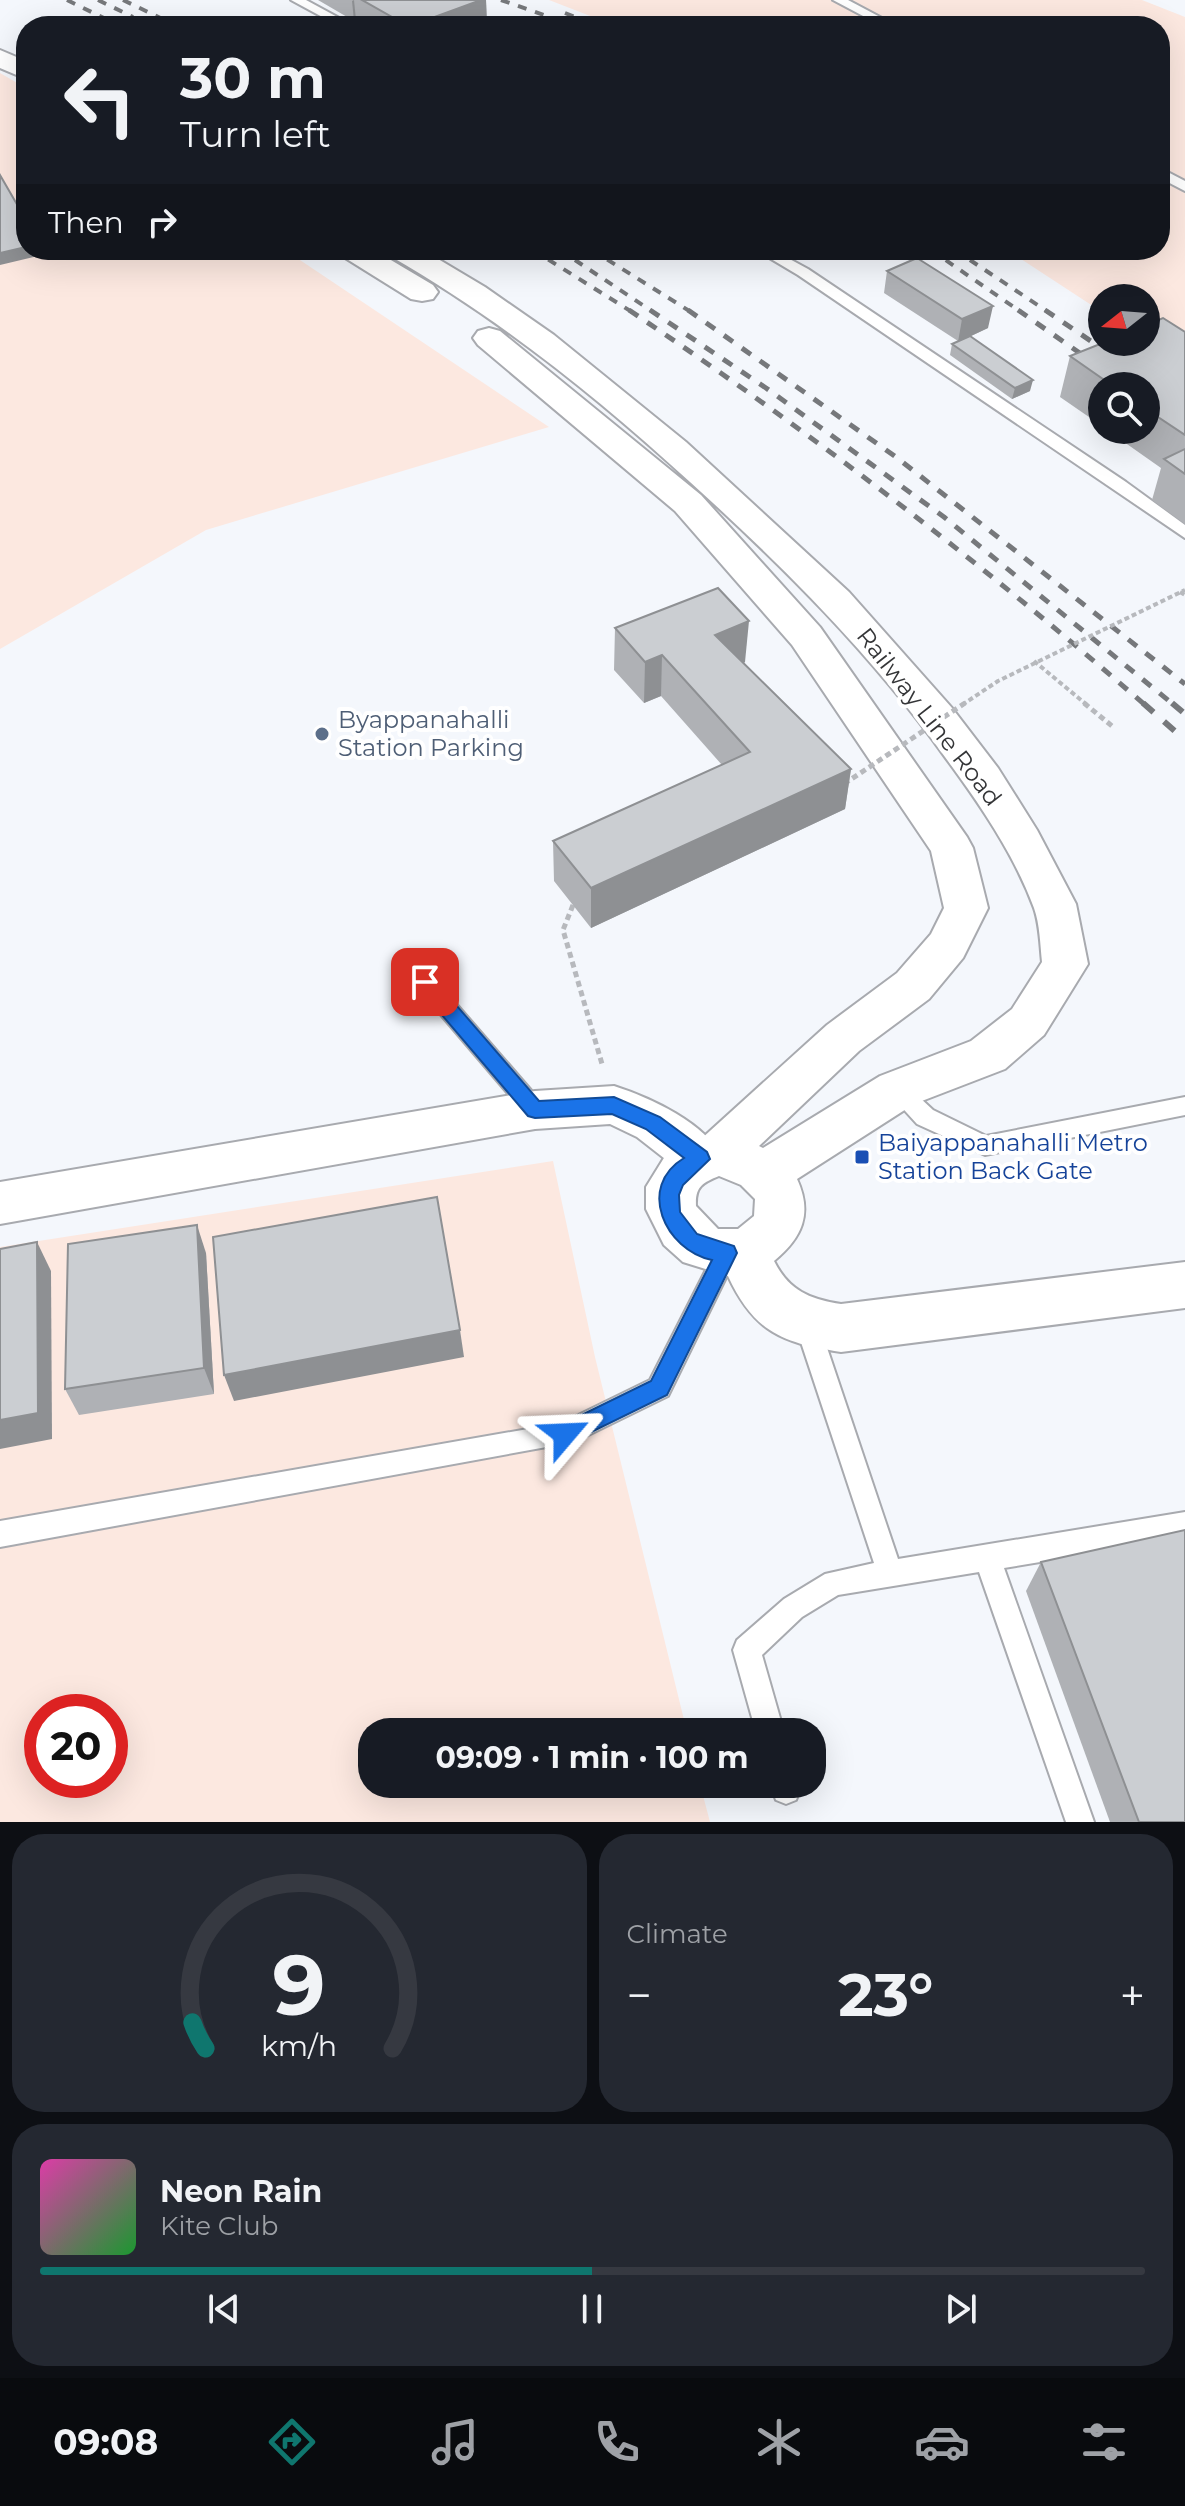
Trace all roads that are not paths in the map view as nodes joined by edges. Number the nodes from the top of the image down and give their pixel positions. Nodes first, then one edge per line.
1 (297, 0) edge
2 (839, 0) edge
3 (328, 16) edge
4 (871, 16) edge
5 (370, 260) edge
6 (418, 260) edge
7 (781, 260) edge
8 (1185, 533) edge
9 (425, 982) dead end
10 (897, 1090) junction
11 (1185, 1106) edge
12 (535, 1110) junction
13 (708, 1157) junction
14 (765, 1173) junction
15 (0, 1203) edge
16 (735, 1252) junction
17 (1185, 1285) edge
18 (807, 1324) junction
19 (1185, 1525) edge
20 (0, 1534) edge
21 (987, 1557) junction
22 (890, 1573) junction
23 (766, 1718) edge
24 (1080, 1822) edge

1 - 3 lane
2 - 4 lane
5 - 13 main road, Railway Line Road
6 - 10 main road, Railway Line Road
7 - 8 lane
9 - 12 lane
10 - 11 lane
10 - 14 main road, Railway Line Road
12 - 13 street
12 - 15 street
13 - 14 main road
13 - 16 main road
14 - 16 main road
16 - 18 main road
16 - 20 lane
17 - 18 main road
18 - 22 lane
19 - 21 lane
21 - 22 lane
21 - 24 lane
22 - 23 lane

